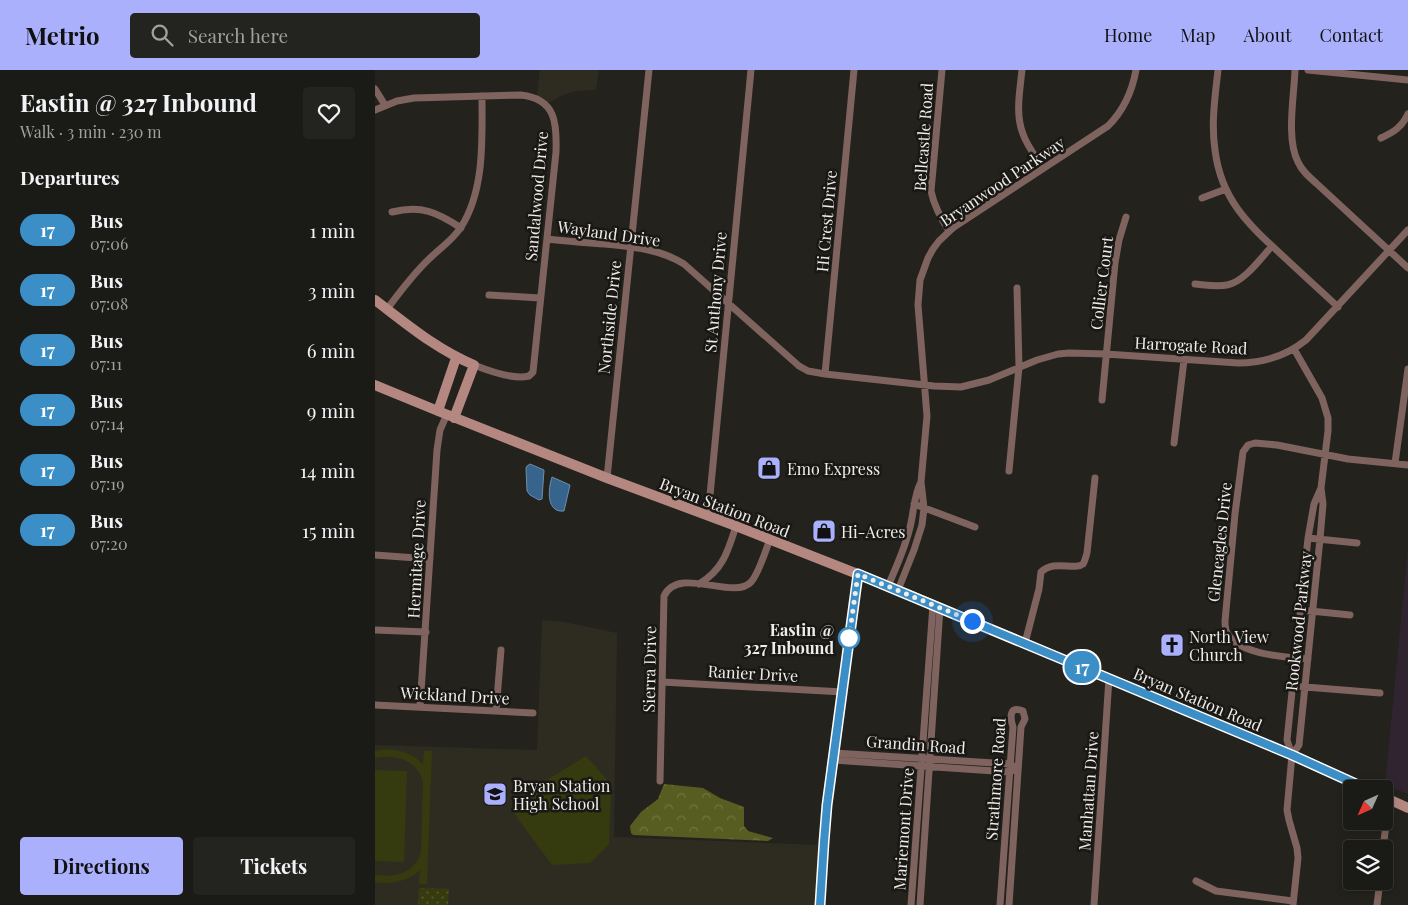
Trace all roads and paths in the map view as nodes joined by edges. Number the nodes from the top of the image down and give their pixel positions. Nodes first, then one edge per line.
1 (649, 70) edge
2 (751, 70) edge
3 (854, 70) edge
4 (942, 70) edge
5 (1023, 70) edge
6 (1136, 70) edge
7 (1218, 70) edge
8 (1295, 70) edge
9 (1308, 70) edge
10 (1374, 73) edge
11 (1408, 80) edge
12 (375, 89) edge
13 (482, 96) junction
14 (385, 105) junction
15 (375, 110) edge
16 (1408, 114) edge
17 (1381, 138) dead end
18 (1043, 168) junction
19 (1226, 189) junction
20 (1203, 198) dead end
21 (393, 212) dead end
22 (1126, 217) dead end
23 (461, 228) junction
24 (1408, 230) edge
25 (949, 231) junction
26 (547, 239) junction
27 (1272, 246) junction
28 (630, 247) junction
29 (1389, 250) junction
30 (1408, 268) edge
31 (1195, 284) dead end
32 (1017, 288) dead end
33 (489, 295) dead end
34 (540, 298) junction
35 (375, 300) edge
36 (728, 303) junction
37 (1338, 306) junction
38 (387, 309) junction
39 (1293, 349) junction
40 (1106, 354) junction
41 (456, 358) junction
42 (1184, 360) junction
43 (474, 365) junction
44 (1019, 368) junction
45 (1408, 369) edge
46 (825, 374) junction
47 (925, 384) junction
48 (375, 385) edge
49 (1102, 400) dead end
50 (446, 414) junction
51 (1174, 443) dead end
52 (1325, 454) junction
53 (1395, 463) junction
54 (1408, 465) edge
55 (1009, 471) dead end
56 (607, 478) junction
57 (1095, 478) dead end
58 (921, 482) junction
59 (1321, 488) junction
60 (914, 504) junction
61 (924, 508) junction
62 (708, 516) junction
63 (736, 526) junction
64 (975, 527) dead end
65 (1308, 538) junction
66 (770, 539) junction
67 (1320, 539) junction
68 (1357, 543) dead end
69 (375, 556) edge
70 (430, 559) junction
71 (858, 574) junction
72 (699, 584) junction
73 (893, 588) junction
74 (937, 606) junction
75 (1301, 610) junction
76 (1313, 611) junction
77 (1351, 615) dead end
78 (375, 630) edge
79 (426, 632) junction
80 (1025, 643) junction
81 (501, 650) dead end
82 (1295, 658) junction
83 (1309, 659) junction
84 (1109, 678) junction
85 (662, 682) junction
86 (1293, 686) junction
87 (1305, 687) junction
88 (843, 692) junction
89 (1380, 693) dead end
90 (375, 705) edge
91 (420, 707) junction
92 (496, 711) junction
93 (533, 713) dead end
94 (1292, 755) junction
95 (834, 757) junction
96 (921, 758) junction
97 (930, 759) junction
98 (1010, 764) junction
99 (921, 767) junction
100 (929, 767) junction
101 (1018, 769) junction
102 (1009, 772) junction
103 (1347, 780) edge
104 (660, 781) dead end
105 (1393, 801) edge
106 (1408, 808) edge
107 (1196, 881) dead end
108 (912, 885) junction
109 (921, 886) junction
110 (1378, 890) edge
111 (1293, 903) edge
112 (820, 905) edge
113 (911, 905) edge
114 (920, 905) edge
115 (1001, 905) edge
116 (1009, 905) edge
117 (1094, 905) edge
118 (1377, 905) edge

1 - 28 street, Northside Drive
2 - 36 street, St Anthony Drive
3 - 46 street, Hi Crest Drive
4 - 25 street, Bellcastle Road
5 - 18 street
6 - 18 street, Bryanwood Parkway
7 - 19 street
8 - 29 street
9 - 10 street
10 - 11 street
12 - 14 street
13 - 14 street, Sandalwood Drive
13 - 23 street
13 - 26 street, Sandalwood Drive
14 - 15 street, Sandalwood Drive
16 - 17 street
18 - 25 street, Bryanwood Parkway
19 - 20 street
19 - 27 street
21 - 23 street
22 - 40 street, Collier Court
23 - 38 street
24 - 29 street, Harrogate Road
25 - 47 street, Bryanwood Parkway
26 - 28 street, Wayland Drive
26 - 34 street, Sandalwood Drive
27 - 31 street
27 - 37 street
28 - 36 street, Wayland Drive
28 - 56 street, Northside Drive
29 - 30 street
29 - 37 street, Harrogate Road
32 - 44 street
33 - 34 street
34 - 43 street, Sandalwood Drive
35 - 38 main road
36 - 46 street, Wayland Drive
36 - 62 street, St Anthony Drive
37 - 39 street, Harrogate Road
38 - 41 main road
39 - 42 street, Harrogate Road
39 - 52 street, Rookwood Parkway
40 - 42 street, Harrogate Road
40 - 44 street, Harrogate Road
40 - 49 street, Collier Court
41 - 43 main road
41 - 50 main road
42 - 51 street
43 - 50 main road
44 - 47 street, Harrogate Road
44 - 55 street
45 - 53 street
46 - 47 street, Wayland Drive
47 - 58 street, Bryanwood Parkway
48 - 50 main road, Bryan Station Road
50 - 56 main road, Bryan Station Road
50 - 70 street, Hermitage Drive
52 - 53 street
52 - 59 street, Rookwood Parkway
52 - 82 street, Gleneagles Drive
53 - 54 street
56 - 62 main road, Bryan Station Road
57 - 80 street
58 - 60 street, Bryanwood Parkway
58 - 61 street, Bryanwood Parkway
59 - 65 street, Rookwood Parkway
59 - 67 street, Rookwood Parkway
60 - 61 street
60 - 73 street, Bryanwood Parkway
61 - 64 street
61 - 73 street, Bryanwood Parkway
62 - 63 main road, Bryan Station Road
63 - 66 main road, Bryan Station Road
63 - 72 street
65 - 67 street
65 - 75 street, Rookwood Parkway
66 - 71 main road, Bryan Station Road
66 - 72 street, Sierra Drive
67 - 68 street
67 - 76 street, Rookwood Parkway
69 - 70 street
70 - 79 street, Hermitage Drive
71 - 73 main road, Bryan Station Road
71 - 88 street
72 - 85 street, Sierra Drive
73 - 74 main road, Bryan Station Road
74 - 80 main road, Bryan Station Road
74 - 96 street, Mariemont Drive
74 - 97 street, Mariemont Drive
75 - 76 street
75 - 82 street, Rookwood Parkway
76 - 77 street
76 - 83 street, Rookwood Parkway
78 - 79 street
79 - 91 street, Hermitage Drive
80 - 84 main road, Bryan Station Road
81 - 92 street
82 - 83 street, Gleneagles Drive
82 - 86 street, Rookwood Parkway
83 - 87 street, Rookwood Parkway
84 - 94 main road, Bryan Station Road
84 - 117 street, Manhattan Drive
85 - 88 street, Ranier Drive
85 - 104 street, Sierra Drive
86 - 87 street
86 - 94 street, Rookwood Parkway
87 - 89 street
87 - 94 street, Rookwood Parkway
88 - 95 street
90 - 91 street, Wickland Drive
91 - 92 street, Wickland Drive
92 - 93 street, Wickland Drive
94 - 103 main road, Bryan Station Road
94 - 111 street, Rookwood Parkway
95 - 96 street, Grandin Road
95 - 99 street, Grandin Road
95 - 112 street
96 - 97 street, Grandin Road
96 - 99 street, Mariemont Drive
97 - 98 street, Grandin Road
97 - 100 street, Mariemont Drive
98 - 101 street, Grandin Road
98 - 101 street, Strathmore Road
98 - 102 street, Strathmore Road
99 - 100 street, Grandin Road
99 - 108 street, Mariemont Drive
100 - 102 street, Grandin Road
100 - 109 street, Mariemont Drive
101 - 102 street, Grandin Road
101 - 116 street, Strathmore Road
102 - 115 street, Strathmore Road
105 - 106 main road
107 - 111 street
108 - 109 street
108 - 113 street, Mariemont Drive
109 - 114 street, Mariemont Drive
110 - 118 street

